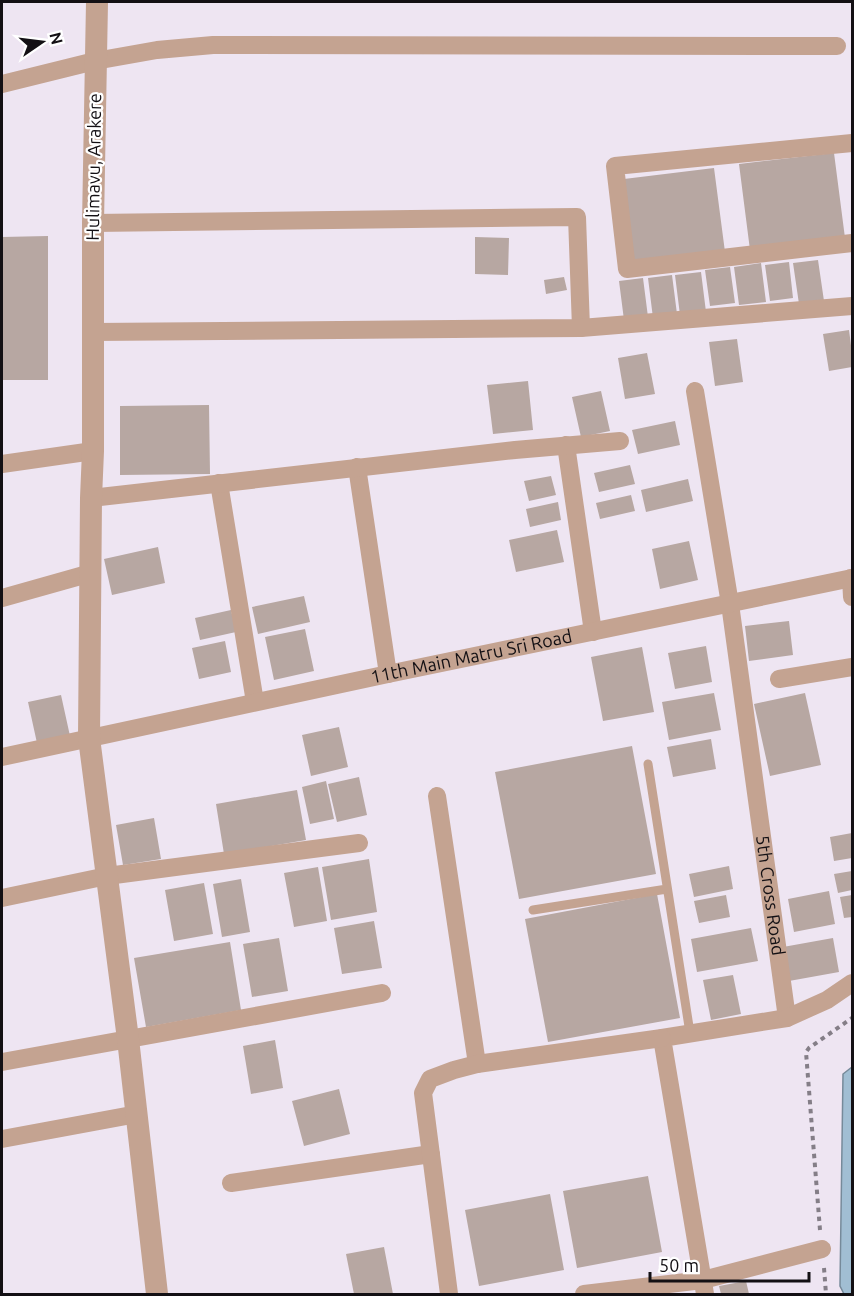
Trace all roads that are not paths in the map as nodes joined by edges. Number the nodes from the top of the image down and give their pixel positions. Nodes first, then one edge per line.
1 (97, 2) edge
2 (837, 46) dead end
3 (95, 61) junction
4 (2, 84) edge
5 (852, 143) edge
6 (93, 223) junction
7 (852, 243) edge
8 (852, 306) edge
9 (581, 328) junction
10 (93, 332) junction
11 (695, 391) dead end
12 (620, 441) dead end
13 (566, 445) junction
14 (93, 451) junction
15 (2, 464) edge
16 (357, 467) junction
17 (219, 483) junction
18 (91, 498) junction
19 (91, 573) junction
20 (852, 584) edge
21 (2, 598) edge
22 (730, 604) junction
23 (593, 632) junction
24 (852, 667) edge
25 (388, 674) junction
26 (779, 679) dead end
27 (255, 702) junction
28 (90, 738) junction
29 (2, 757) edge
30 (648, 764) dead end
31 (437, 796) dead end
32 (359, 843) dead end
33 (107, 876) junction
34 (668, 889) junction
35 (2, 898) edge
36 (533, 910) dead end
37 (852, 983) edge
38 (382, 993) dead end
39 (787, 1018) junction
40 (690, 1033) junction
41 (662, 1038) junction
42 (128, 1039) junction
43 (2, 1062) edge
44 (477, 1064) junction
45 (137, 1114) junction
46 (2, 1139) edge
47 (431, 1154) junction
48 (231, 1183) dead end
49 (822, 1249) road end
50 (704, 1287) edge
51 (157, 1294) edge
52 (450, 1294) edge
53 (584, 1294) edge

1 - 3 street, Hulimavu, Arakere
2 - 3 street
3 - 4 street
3 - 6 street, Hulimavu, Arakere
5 - 7 street
6 - 9 street
6 - 10 street, Hulimavu, Arakere
8 - 9 street
9 - 10 street
10 - 14 street, Hulimavu, Arakere
11 - 22 street, 5th Cross Road
12 - 13 street
13 - 16 street
13 - 23 street
14 - 15 street
14 - 18 street, Hulimavu, Arakere
16 - 17 street
16 - 25 street
17 - 18 street
17 - 27 street
18 - 19 street, Hulimavu, Arakere
19 - 21 street
19 - 28 street, Hulimavu, Arakere
20 - 22 street, 11th Main Matru Sri Road
22 - 23 street, 11th Main Matru Sri Road
22 - 39 street, 5th Cross Road
23 - 25 street, 11th Main Matru Sri Road
24 - 26 street
25 - 27 street, 11th Main Matru Sri Road
27 - 28 street, 11th Main Matru Sri Road
28 - 29 street, 11th Main Matru Sri Road
28 - 33 street, Hulimavu, Arakere
30 - 34 lane
31 - 44 street
32 - 33 street
33 - 35 street
33 - 42 street, Hulimavu, Arakere
34 - 36 lane
34 - 40 lane
37 - 39 street
38 - 42 street
39 - 40 street
40 - 41 street
41 - 44 street
41 - 50 street
42 - 43 street
42 - 45 street, Hulimavu, Arakere
44 - 47 street
45 - 46 street
45 - 51 street, Hulimavu, Arakere
47 - 48 street
47 - 52 street
49 - 50 street
50 - 53 street

